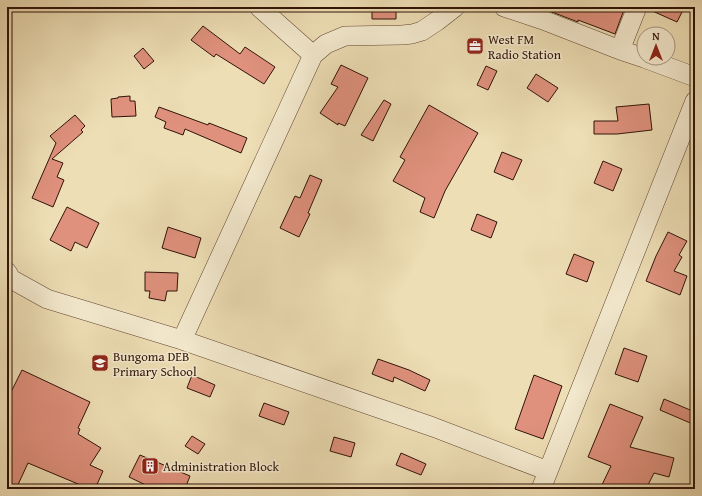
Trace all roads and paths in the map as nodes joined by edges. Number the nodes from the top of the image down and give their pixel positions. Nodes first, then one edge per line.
1 (259, 7) edge
2 (455, 7) edge
3 (504, 7) edge
4 (637, 7) edge
5 (620, 50) junction
6 (313, 55) junction
7 (636, 55) edge
8 (665, 66) edge
9 (695, 77) edge
10 (695, 101) edge
11 (7, 272) edge
12 (182, 340) junction
13 (548, 471) junction
14 (542, 489) edge

1 - 6 street
2 - 6 street
3 - 5 street
4 - 5 street
5 - 7 street
6 - 12 street
8 - 9 street
10 - 13 street
11 - 12 street
12 - 13 street
13 - 14 street

